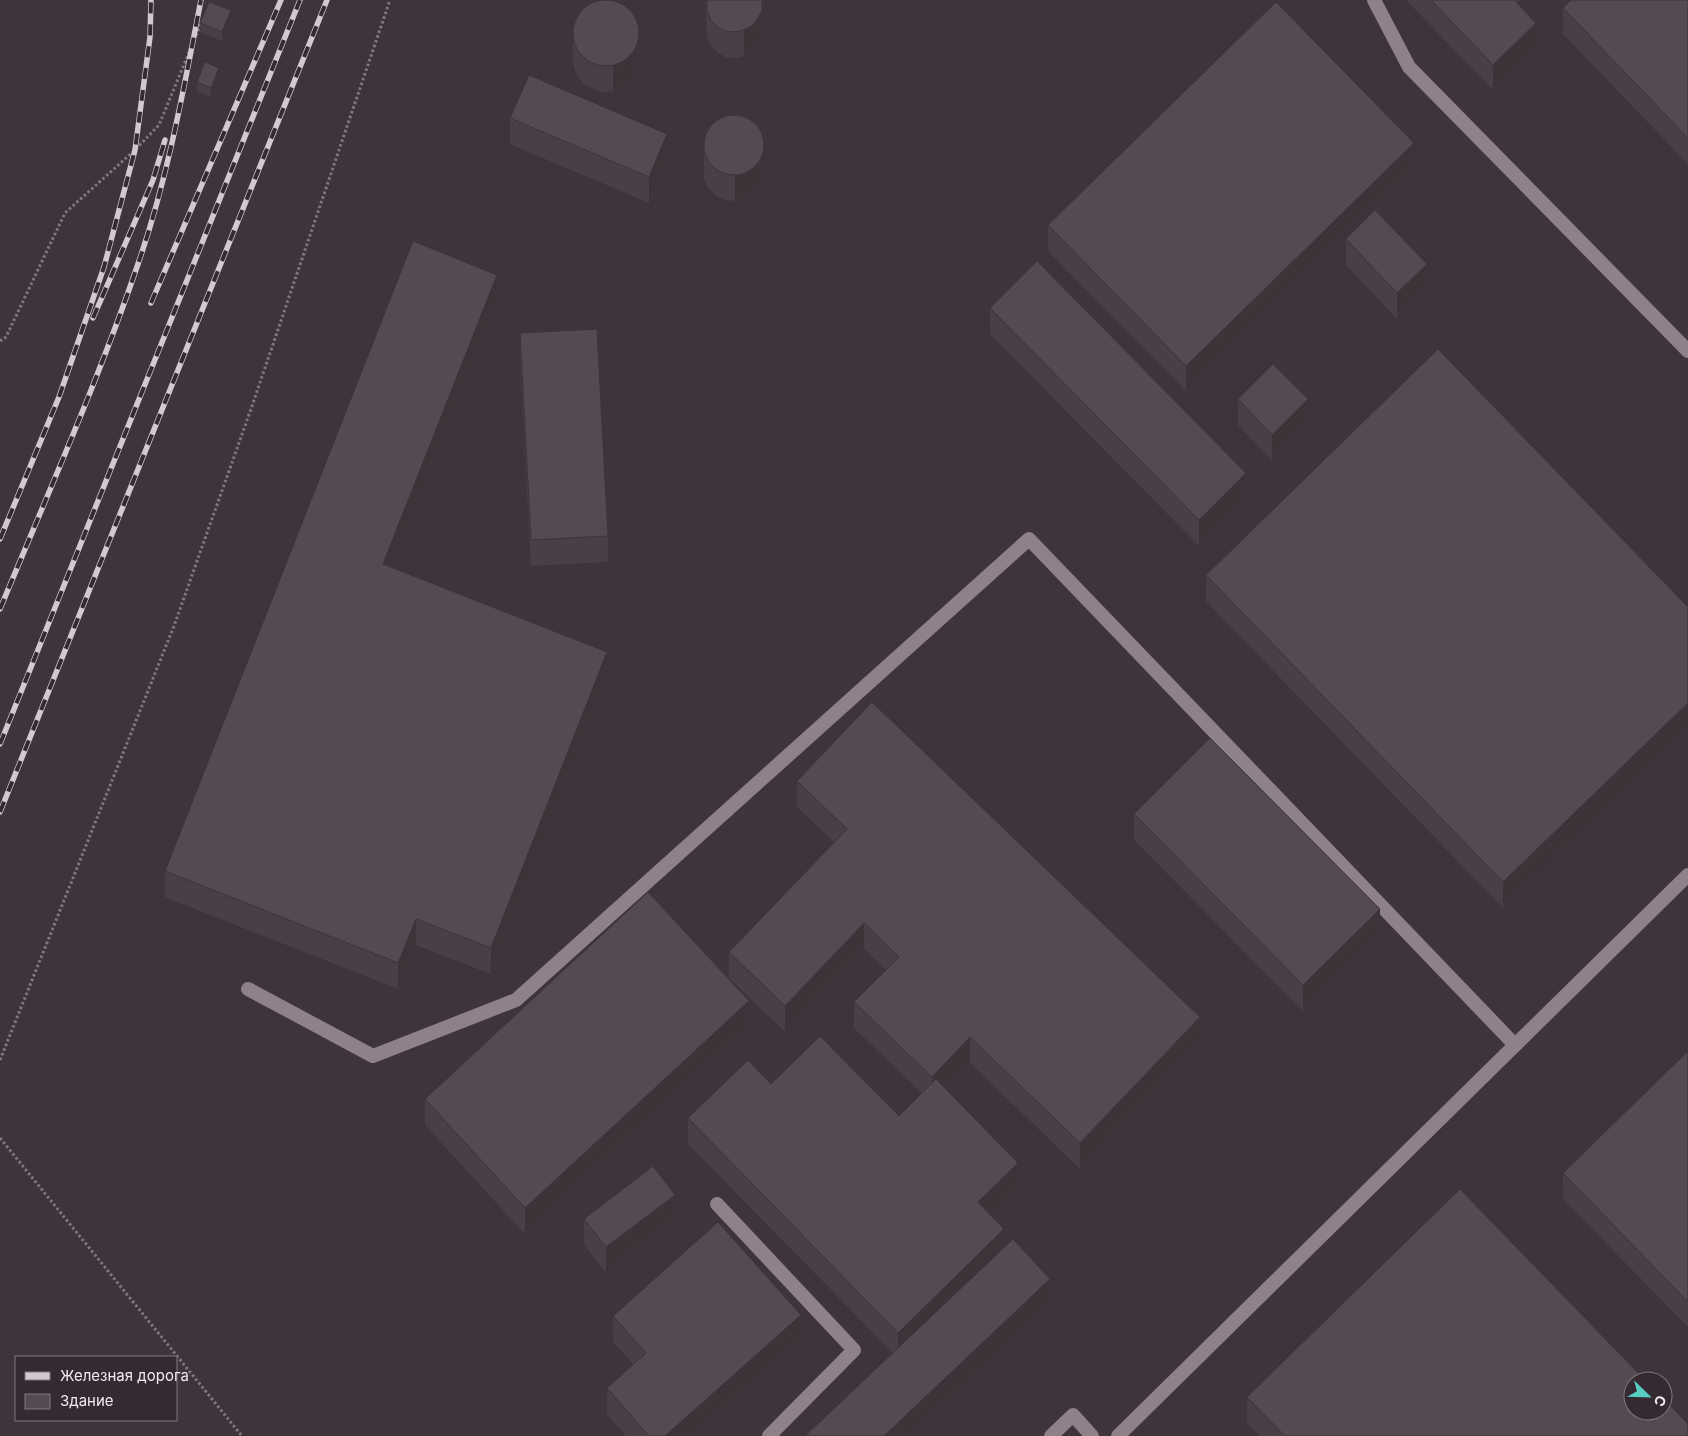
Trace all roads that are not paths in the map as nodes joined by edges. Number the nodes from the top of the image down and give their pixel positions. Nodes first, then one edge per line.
1 (1374, 0) edge
2 (1688, 351) edge
3 (1688, 875) edge
4 (248, 989) dead end
5 (1515, 1046) junction
6 (717, 1204) dead end
7 (769, 1436) edge
8 (1051, 1436) edge
9 (1092, 1436) edge
10 (1118, 1436) edge

1 - 2 lane
3 - 5 lane
4 - 5 lane
5 - 10 lane
6 - 7 lane
8 - 9 lane

